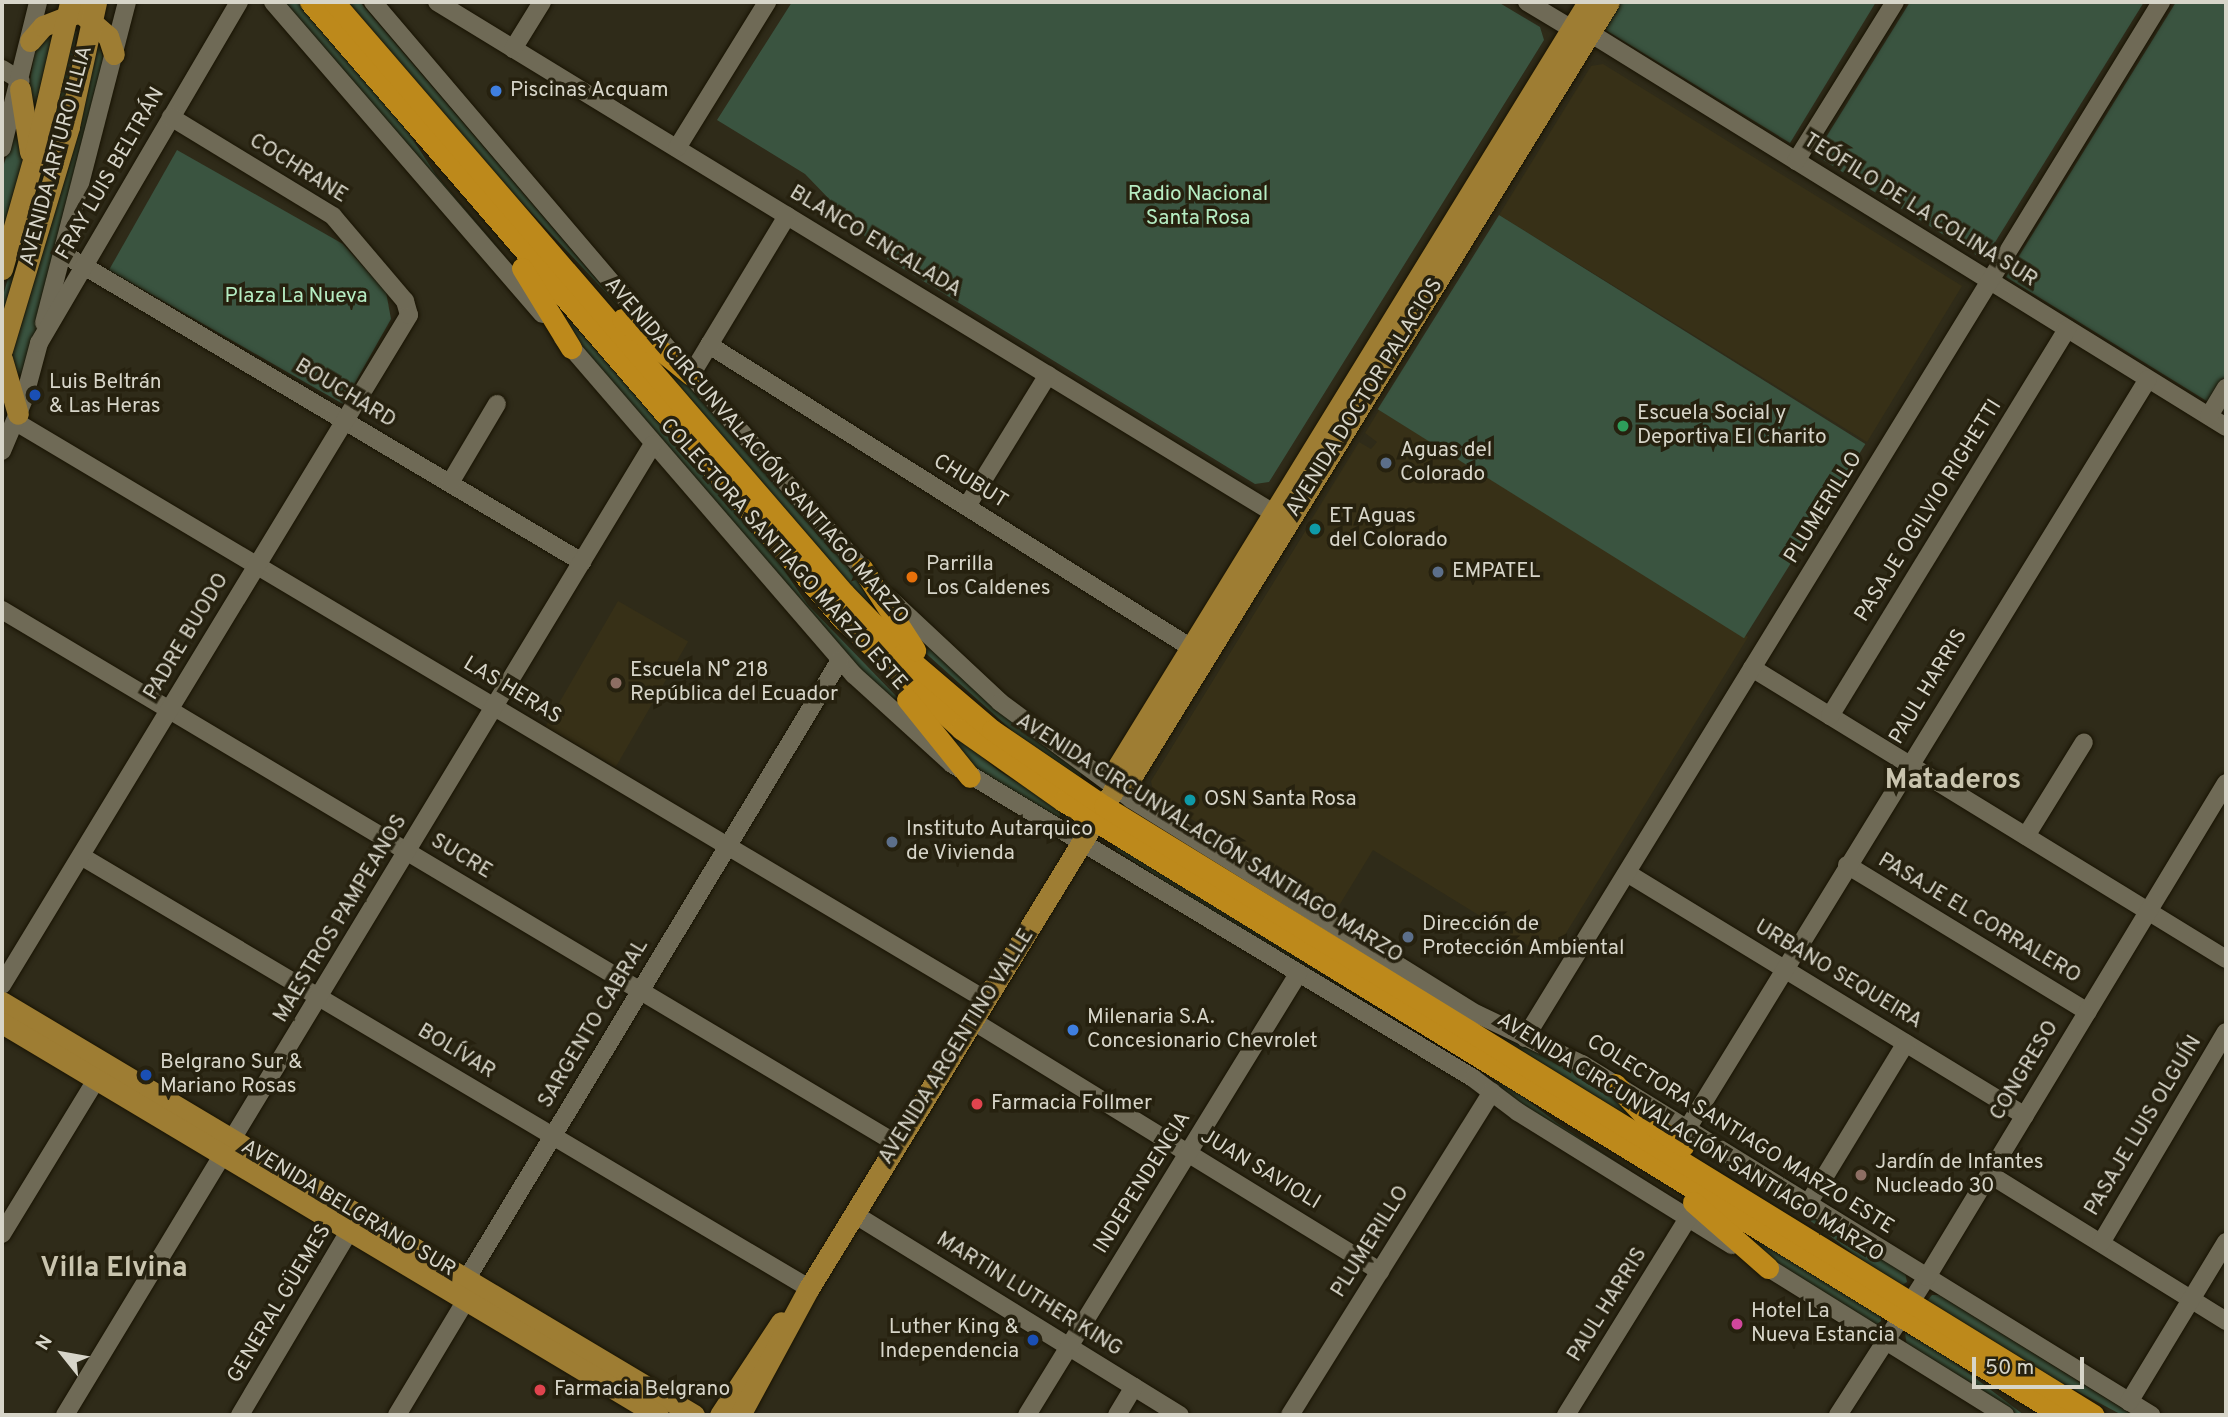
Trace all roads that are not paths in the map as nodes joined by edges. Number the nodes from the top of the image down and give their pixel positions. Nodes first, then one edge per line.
1 (38, 2) edge
2 (127, 2) edge
3 (239, 2) edge
4 (273, 2) edge
5 (310, 2) edge
6 (334, 2) edge
7 (373, 2) edge
8 (437, 2) edge
9 (542, 2) edge
10 (767, 2) edge
11 (1527, 2) edge
12 (1588, 2) edge
13 (1609, 2) edge
14 (1895, 2) edge
15 (2161, 2) edge
16 (69, 8) edge
17 (94, 11) edge
18 (1581, 31) junction
19 (30, 41) junction
20 (513, 49) junction
21 (114, 54) junction
22 (2, 69) edge
23 (21, 85) junction
24 (171, 117) junction
25 (410, 118) junction
26 (2, 148) edge
27 (677, 148) junction
28 (1796, 161) junction
29 (472, 162) junction
30 (31, 170) junction
31 (788, 216) junction
32 (62, 253) junction
33 (84, 266) junction
34 (2, 269) edge
35 (1990, 281) junction
36 (409, 311) joint
37 (2067, 329) junction
38 (39, 343) junction
39 (709, 345) junction
40 (571, 348) junction
41 (2, 351) edge
42 (2, 359) edge
43 (1048, 375) junction
44 (691, 376) junction
45 (2148, 379) junction
46 (2226, 388) edge
47 (497, 404) dead end
48 (2209, 416) junction
49 (17, 418) junction
50 (345, 421) junction
51 (2226, 427) edge
52 (653, 444) junction
53 (2, 451) edge
54 (450, 483) junction
55 (967, 506) junction
56 (1281, 517) junction
57 (767, 533) junction
58 (582, 562) junction
59 (257, 566) junction
60 (862, 568) junction
61 (2, 610) edge
62 (1198, 652) junction
63 (840, 660) junction
64 (1752, 668) junction
65 (495, 707) junction
66 (169, 710) junction
67 (1830, 716) junction
68 (2084, 742) dead end
69 (1908, 764) junction
70 (1055, 775) junction
71 (970, 777) junction
72 (2226, 783) edge
73 (1105, 805) junction
74 (2026, 836) junction
75 (1083, 842) junction
76 (727, 846) junction
77 (408, 852) junction
78 (81, 856) junction
79 (1847, 865) junction
80 (1627, 873) junction
81 (2148, 912) junction
82 (2226, 959) edge
83 (1784, 969) junction
84 (1298, 974) junction
85 (2, 985) edge
86 (640, 991) junction
87 (320, 998) junction
88 (986, 1000) junction
89 (2, 1002) edge
90 (2088, 1012) junction
91 (972, 1021) junction
92 (2, 1023) edge
93 (2226, 1032) edge
94 (1525, 1038) junction
95 (1906, 1043) junction
96 (101, 1072) junction
97 (1504, 1073) junction
98 (1615, 1084) junction
99 (1492, 1092) junction
100 (2025, 1116) junction
101 (1687, 1129) junction
102 (553, 1136) junction
103 (897, 1144) junction
104 (228, 1148) junction
105 (1188, 1153) junction
106 (1989, 1174) junction
107 (1808, 1204) junction
108 (854, 1214) junction
109 (1688, 1218) junction
110 (354, 1223) junction
111 (2, 1234) edge
112 (2226, 1242) edge
113 (2101, 1243) junction
114 (1849, 1265) junction
115 (1768, 1268) junction
116 (1380, 1271) junction
117 (1927, 1277) junction
118 (809, 1288) junction
119 (466, 1290) junction
120 (2192, 1300) junction
121 (1905, 1309) junction
122 (2226, 1321) edge
123 (1884, 1340) junction
124 (1949, 1346) junction
125 (1069, 1347) junction
126 (2034, 1378) junction
127 (1134, 1387) junction
128 (2121, 1408) edge
129 (729, 1414) edge
130 (65, 1415) edge
131 (240, 1415) edge
132 (397, 1415) edge
133 (658, 1415) edge
134 (694, 1415) edge
135 (1027, 1415) edge
136 (1116, 1415) edge
137 (1180, 1415) edge
138 (1290, 1415) edge
139 (1566, 1415) edge
140 (1838, 1415) edge
141 (2005, 1415) edge
142 (2034, 1415) edge
143 (2061, 1415) edge
144 (2094, 1415) edge
145 (2151, 1415) edge

1 - 19 street
2 - 21 street
3 - 24 street, FRAY LUIS BELTRÁN
4 - 40 street, COLECTORA SANTIAGO MARZO ESTE
5 - 25 highway, AVENIDA CIRCUNVALACIÓN SANTIAGO MARZO
6 - 29 highway, AVENIDA CIRCUNVALACIÓN SANTIAGO MARZO
7 - 44 street, COLECTORA SANTIAGO MARZO ESTE
8 - 20 street, BLANCO ENCALADA
9 - 20 street
10 - 27 street
11 - 18 street, TEÓFILO DE LA COLINA SUR
12 - 18 main road, AVENIDA DOCTOR PALACIOS
13 - 18 main road, AVENIDA DOCTOR PALACIOS
14 - 28 street
15 - 35 street, PLUMERILLO
16 - 17 main road
16 - 19 main road
16 - 30 main road, AVENIDA ARTURO ILLIA
17 - 21 main road
17 - 41 main road, AVENIDA ARTURO ILLIA
18 - 28 street, TEÓFILO DE LA COLINA SUR
18 - 56 main road, AVENIDA DOCTOR PALACIOS
19 - 23 street
20 - 27 street, BLANCO ENCALADA
21 - 32 street
22 - 23 street
23 - 26 street
23 - 30 main road
24 - 33 street, FRAY LUIS BELTRÁN
24 - 36 street, COCHRANE
25 - 40 highway
25 - 57 highway, AVENIDA CIRCUNVALACIÓN SANTIAGO MARZO
27 - 31 street, BLANCO ENCALADA
28 - 35 street, TEÓFILO DE LA COLINA SUR
29 - 44 highway
29 - 70 highway, AVENIDA CIRCUNVALACIÓN SANTIAGO MARZO
30 - 34 main road, AVENIDA ARTURO ILLIA
31 - 39 street
31 - 43 street, BLANCO ENCALADA
32 - 33 street, BOUCHARD
32 - 38 street
33 - 38 street, FRAY LUIS BELTRÁN
33 - 50 street, BOUCHARD
35 - 37 street, TEÓFILO DE LA COLINA SUR
35 - 64 street, PLUMERILLO
36 - 50 street, PADRE BUODO
37 - 45 street, TEÓFILO DE LA COLINA SUR
37 - 67 street, PASAJE OGILVIO RIGHETTI
38 - 49 street, FRAY LUIS BELTRÁN
39 - 44 street
39 - 55 street, CHUBUT
40 - 52 street, COLECTORA SANTIAGO MARZO ESTE
42 - 49 main road
43 - 55 street
43 - 56 street, BLANCO ENCALADA
44 - 60 street, COLECTORA SANTIAGO MARZO ESTE
45 - 48 street, TEÓFILO DE LA COLINA SUR
45 - 69 street, PAUL HARRIS
46 - 48 street
47 - 54 street
48 - 51 street, TEÓFILO DE LA COLINA SUR
49 - 53 street, FRAY LUIS BELTRÁN
49 - 59 street, LAS HERAS
50 - 54 street, BOUCHARD
50 - 59 street, PADRE BUODO
52 - 58 street, MAESTROS PAMPEANOS
52 - 63 street, COLECTORA SANTIAGO MARZO ESTE
54 - 58 street, BOUCHARD
55 - 62 street, CHUBUT
56 - 62 main road, AVENIDA DOCTOR PALACIOS
57 - 71 highway
57 - 73 highway, AVENIDA CIRCUNVALACIÓN SANTIAGO MARZO
58 - 65 street, MAESTROS PAMPEANOS
59 - 65 street, LAS HERAS
59 - 66 street, PADRE BUODO
60 - 70 highway
60 - 73 street, COLECTORA SANTIAGO MARZO ESTE
61 - 66 street, SUCRE
62 - 73 main road, AVENIDA DOCTOR PALACIOS
63 - 71 street, COLECTORA SANTIAGO MARZO ESTE
63 - 76 street, SARGENTO CABRAL
64 - 67 street
64 - 80 street, PLUMERILLO
65 - 76 street, LAS HERAS
65 - 77 street, MAESTROS PAMPEANOS
66 - 77 street, SUCRE
66 - 78 street, PADRE BUODO
67 - 69 street
68 - 74 street
69 - 74 street
69 - 79 street, PAUL HARRIS
70 - 73 highway, AVENIDA CIRCUNVALACIÓN SANTIAGO MARZO
71 - 75 street, COLECTORA SANTIAGO MARZO ESTE
72 - 81 street, CONGRESO
73 - 75 main road, AVENIDA ARGENTINO VALLE
73 - 94 street, COLECTORA SANTIAGO MARZO ESTE
73 - 97 highway, AVENIDA CIRCUNVALACIÓN SANTIAGO MARZO
73 - 114 highway, AVENIDA CIRCUNVALACIÓN SANTIAGO MARZO
74 - 81 street
75 - 84 street, COLECTORA SANTIAGO MARZO ESTE
75 - 88 main road, AVENIDA ARGENTINO VALLE
76 - 86 street, SARGENTO CABRAL
76 - 88 street, LAS HERAS
77 - 86 street, SUCRE
77 - 87 street, MAESTROS PAMPEANOS
78 - 85 street, PADRE BUODO
78 - 87 street, BOLÍVAR
79 - 83 street, PAUL HARRIS
79 - 90 street, PASAJE EL CORRALERO
80 - 83 street, URBANO SEQUEIRA
80 - 94 street, PLUMERILLO
81 - 82 street
81 - 90 street, CONGRESO
83 - 95 street, URBANO SEQUEIRA
83 - 101 street, PAUL HARRIS
84 - 99 street, COLECTORA SANTIAGO MARZO ESTE
84 - 105 street, INDEPENDENCIA
86 - 102 street, SARGENTO CABRAL
86 - 103 street, SUCRE
87 - 102 street, BOLÍVAR
87 - 104 street, MAESTROS PAMPEANOS
88 - 91 main road, AVENIDA ARGENTINO VALLE
89 - 96 main road, AVENIDA BELGRANO SUR
90 - 100 street, CONGRESO
91 - 103 main road, AVENIDA ARGENTINO VALLE
91 - 105 street, JUAN SAVIOLI
92 - 96 main road, AVENIDA BELGRANO SUR
93 - 113 street, PASAJE LUIS OLGUÍN
94 - 98 street, COLECTORA SANTIAGO MARZO ESTE
95 - 100 street, URBANO SEQUEIRA
95 - 107 street
96 - 104 main road, AVENIDA BELGRANO SUR
96 - 111 street
97 - 115 highway
97 - 121 highway, AVENIDA CIRCUNVALACIÓN SANTIAGO MARZO
98 - 101 street, COLECTORA SANTIAGO MARZO ESTE
98 - 114 highway
99 - 109 street, COLECTORA SANTIAGO MARZO ESTE
99 - 116 street, PLUMERILLO
100 - 106 street, CONGRESO
101 - 107 street, COLECTORA SANTIAGO MARZO ESTE
102 - 118 street, BOLÍVAR
102 - 119 street, SARGENTO CABRAL
103 - 108 main road, AVENIDA ARGENTINO VALLE
104 - 110 main road, AVENIDA BELGRANO SUR
104 - 130 street, MAESTROS PAMPEANOS
105 - 116 street, JUAN SAVIOLI
105 - 125 street, INDEPENDENCIA
106 - 113 street
106 - 117 street, CONGRESO
107 - 117 street, COLECTORA SANTIAGO MARZO ESTE
108 - 118 main road, AVENIDA ARGENTINO VALLE
108 - 125 street, MARTIN LUTHER KING
109 - 115 street, COLECTORA SANTIAGO MARZO ESTE
109 - 139 street, PAUL HARRIS
110 - 119 main road, AVENIDA BELGRANO SUR
110 - 131 street, GENERAL GÜEMES
112 - 120 street
113 - 120 street
114 - 121 highway, AVENIDA CIRCUNVALACIÓN SANTIAGO MARZO
115 - 123 street, COLECTORA SANTIAGO MARZO ESTE
116 - 138 street, PLUMERILLO
117 - 121 street, CONGRESO
117 - 128 street, COLECTORA SANTIAGO MARZO ESTE
118 - 129 main road, AVENIDA ARGENTINO VALLE
119 - 132 street, SARGENTO CABRAL
119 - 133 main road, AVENIDA BELGRANO SUR
119 - 134 main road, AVENIDA BELGRANO SUR
120 - 122 street
120 - 128 street
121 - 123 street, CONGRESO
121 - 124 highway, AVENIDA CIRCUNVALACIÓN SANTIAGO MARZO
121 - 126 highway, AVENIDA CIRCUNVALACIÓN SANTIAGO MARZO
123 - 140 street, CONGRESO
123 - 141 street, COLECTORA SANTIAGO MARZO ESTE
124 - 142 highway
124 - 143 highway, AVENIDA CIRCUNVALACIÓN SANTIAGO MARZO
125 - 127 street, MARTIN LUTHER KING
125 - 135 street, INDEPENDENCIA
126 - 128 highway
126 - 144 highway, AVENIDA CIRCUNVALACIÓN SANTIAGO MARZO
127 - 136 street
127 - 137 street, MARTIN LUTHER KING
128 - 145 street, COLECTORA SANTIAGO MARZO ESTE

